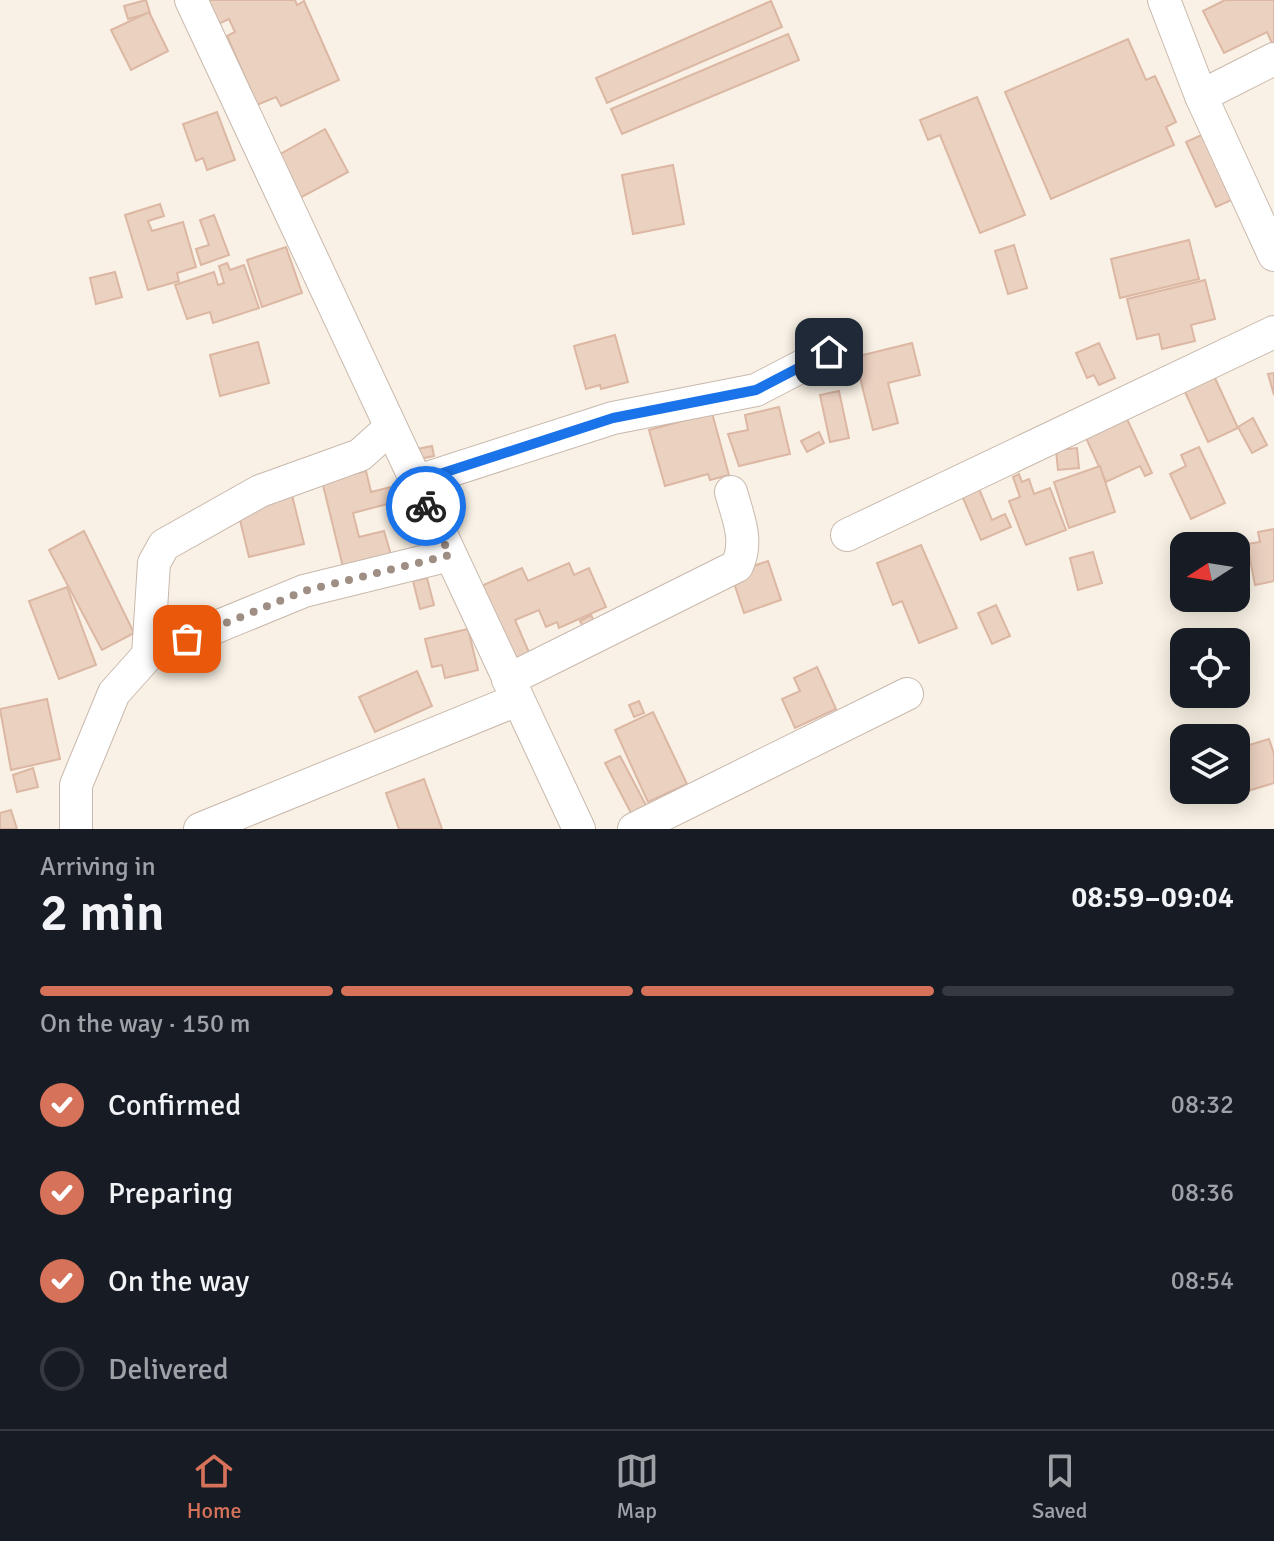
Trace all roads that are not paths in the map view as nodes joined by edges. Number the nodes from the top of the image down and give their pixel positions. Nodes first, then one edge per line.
1 (191, 0) edge
2 (1164, 0) edge
3 (1274, 59) edge
4 (1201, 96) junction
5 (1270, 235) edge
6 (1274, 332) edge
7 (829, 352) dead end
8 (390, 428) junction
9 (415, 482) junction
10 (731, 492) dead end
11 (847, 535) dead end
12 (450, 555) junction
13 (148, 655) junction
14 (513, 690) junction
15 (907, 694) dead end
16 (76, 829) edge
17 (200, 829) edge
18 (579, 829) edge
19 (634, 829) edge

1 - 8 street
2 - 4 street
3 - 4 street
4 - 5 street
6 - 11 street
7 - 9 street
8 - 9 street
8 - 13 street
9 - 12 street
10 - 14 street
12 - 13 street
12 - 14 street
13 - 16 street
14 - 17 street
14 - 18 street
15 - 19 street

